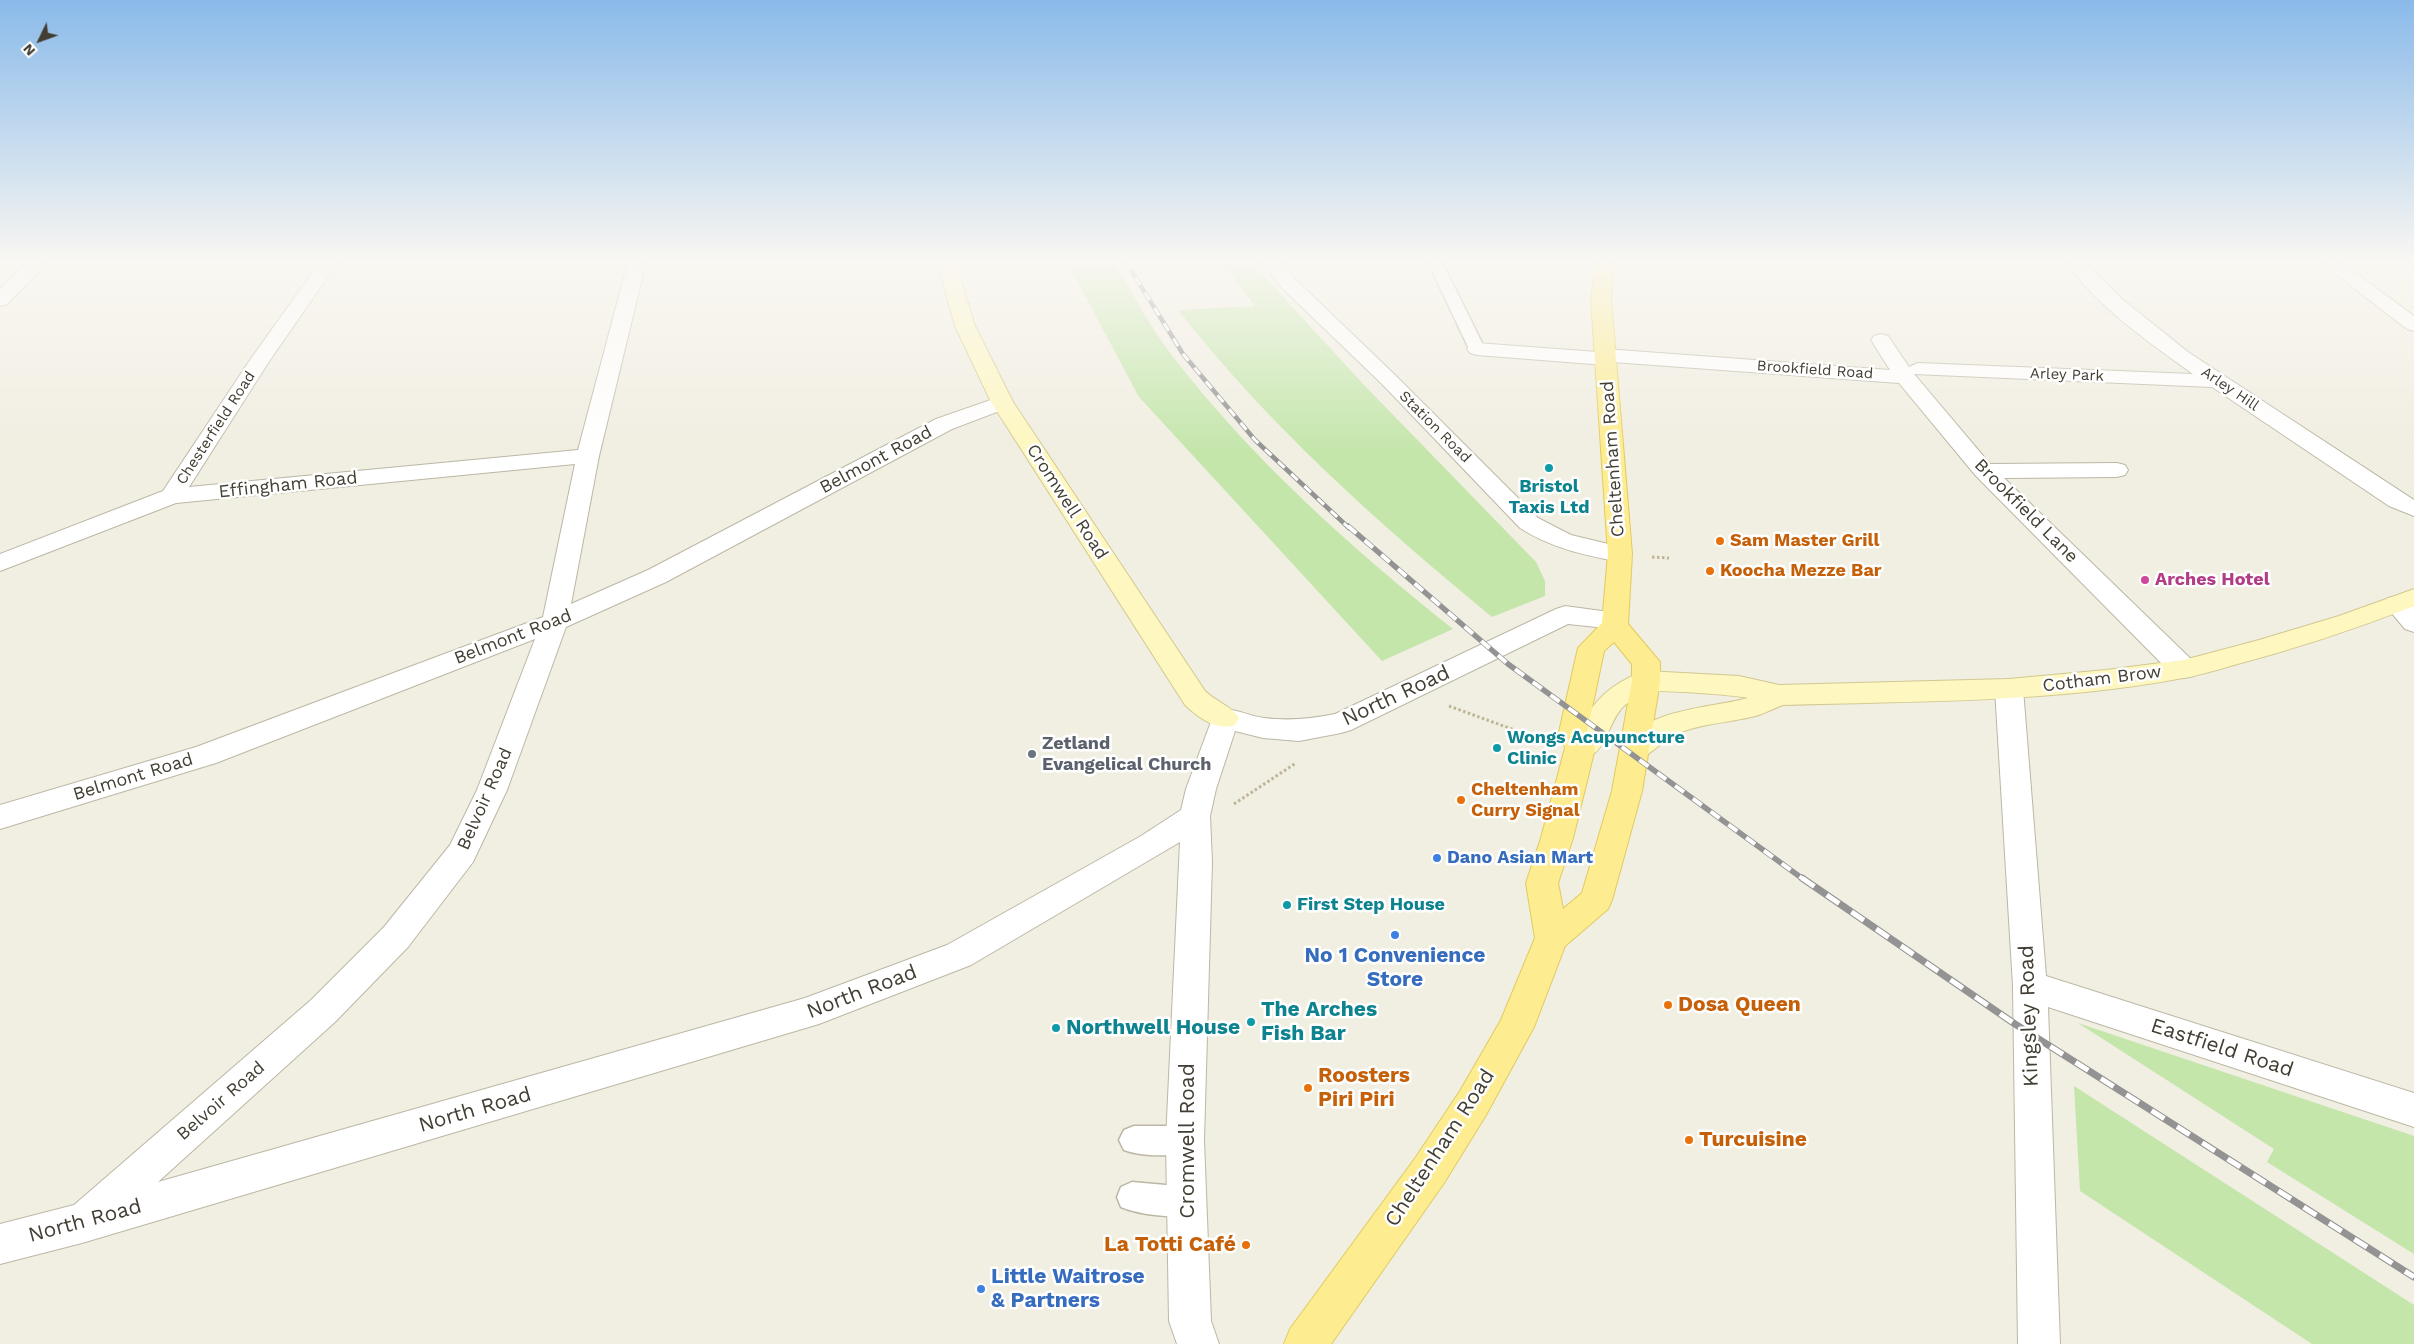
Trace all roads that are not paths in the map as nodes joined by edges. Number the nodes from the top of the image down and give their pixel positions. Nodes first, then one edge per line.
1 (285, 325) edge
2 (620, 325) edge
3 (965, 325) edge
4 (1331, 325) edge
5 (1466, 325) edge
6 (1603, 325) edge
7 (2142, 325) edge
8 (1881, 340) dead end
9 (1477, 348) joint
10 (1605, 357) junction
11 (1912, 373) junction
12 (2216, 380) junction
13 (1002, 402) junction
14 (588, 456) junction
15 (2117, 470) dead end
16 (1984, 471) junction
17 (172, 496) junction
18 (2405, 505) edge
19 (2414, 520) edge
20 (1620, 554) junction
21 (0, 563) edge
22 (2408, 608) edge
23 (555, 622) junction
24 (1615, 623) junction
25 (2184, 669) junction
26 (1646, 681) junction
27 (2009, 689) junction
28 (1779, 695) junction
29 (1225, 718) junction
30 (1580, 748) junction
31 (1636, 748) junction
32 (1195, 816) junction
33 (0, 817) edge
34 (1552, 938) junction
35 (2030, 986) junction
36 (2414, 1110) edge
37 (1134, 1140) dead end
38 (1185, 1140) junction
39 (1132, 1197) dead end
40 (1188, 1202) junction
41 (82, 1223) junction
42 (0, 1244) edge
43 (1198, 1344) edge
44 (1305, 1344) edge
45 (2039, 1344) edge

1 - 17 street, Chesterfield Road
2 - 14 street, Belvoir Road
3 - 13 street, Cromwell Road
4 - 20 street, Station Road
5 - 9 lane
6 - 10 main road, Cheltenham Road
7 - 12 street, Arley Hill
8 - 11 street, Brookfield Lane
9 - 10 street, Brookfield Road
10 - 11 street, Brookfield Road
10 - 20 main road, Cheltenham Road
11 - 12 street, Arley Park
11 - 16 street, Brookfield Lane
12 - 18 street, Arley Hill
13 - 23 street, Belmont Road
13 - 29 street, Cromwell Road
14 - 17 street, Effingham Road
14 - 23 street, Belvoir Road
15 - 16 street
16 - 25 street, Brookfield Lane
17 - 21 street, Effingham Road
18 - 19 street, Arley Hill
20 - 24 main road, Cheltenham Road
22 - 25 street, Cotham Brow
23 - 33 street, Belmont Road
23 - 41 street, Belvoir Road
24 - 26 main road, Cheltenham Road
24 - 29 street, North Road
24 - 30 main road
25 - 27 street, Cotham Brow
26 - 28 street, Cotham Brow
26 - 30 street
26 - 31 main road, Cheltenham Road
27 - 28 street, Cotham Brow
27 - 35 street, Kingsley Road
28 - 31 street, Cotham Brow
29 - 32 street
30 - 34 main road
31 - 34 main road, Cheltenham Road
32 - 38 street, Cromwell Road
32 - 41 street, North Road
34 - 44 main road, Cheltenham Road
35 - 36 street, Eastfield Road
35 - 45 street, Kingsley Road
37 - 38 lane
38 - 40 street, Cromwell Road
39 - 40 lane
40 - 43 street, Cromwell Road
41 - 42 street, North Road

